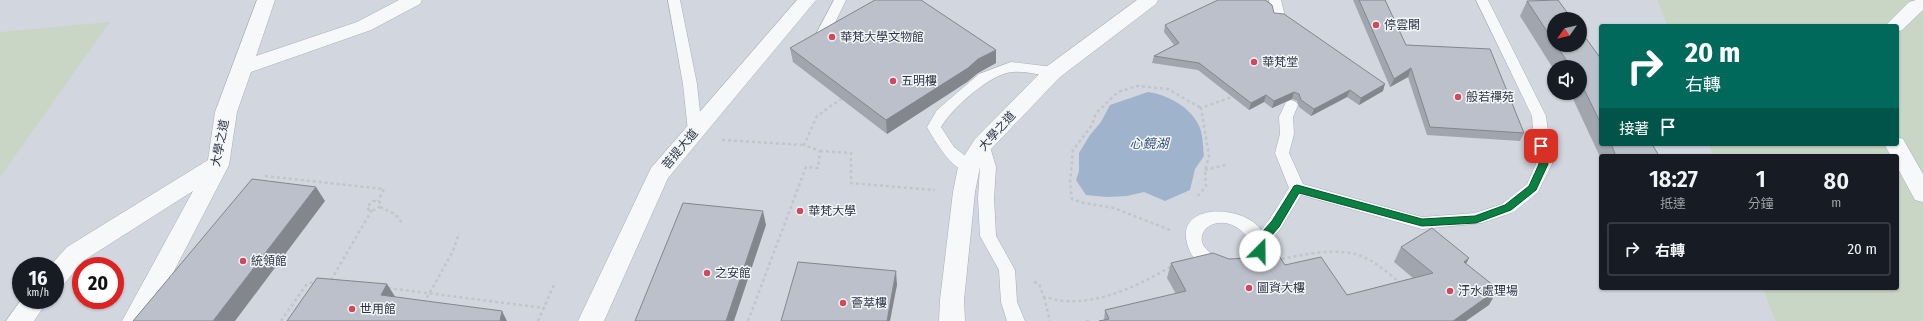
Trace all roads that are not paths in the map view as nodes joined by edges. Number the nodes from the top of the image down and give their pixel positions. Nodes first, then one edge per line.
1 (266, 0) edge
2 (413, 0) edge
3 (674, 0) edge
4 (807, 0) edge
5 (840, 0) edge
6 (1149, 0) edge
7 (1275, 0) edge
8 (1482, 0) edge
9 (1923, 4) edge
10 (1278, 16) edge
11 (1897, 24) edge
12 (823, 34) edge
13 (243, 67) junction
14 (1053, 72) junction
15 (1291, 105) dead end
16 (695, 131) junction
17 (983, 144) junction
18 (1896, 146) edge
19 (218, 165) junction
20 (969, 167) junction
21 (1297, 188) junction
22 (1923, 194) edge
23 (1260, 242) junction
24 (64, 266) edge
25 (29, 309) edge
26 (19, 321) edge
27 (135, 321) edge
28 (591, 321) edge
29 (952, 321) edge
30 (1016, 321) edge

1 - 13 street, 大學之道
2 - 13 street
3 - 16 lane
4 - 16 street, 菩提大道
5 - 12 lane
6 - 14 street, 大學之道
7 - 10 lane
8 - 21 lane
9 - 11 street
13 - 19 street, 大學之道
14 - 17 street, 大學之道
14 - 20 lane
15 - 21 lane
16 - 28 street, 菩提大道
17 - 20 street, 大學之道
17 - 30 lane
18 - 22 street
19 - 24 street
19 - 27 street, 大學之道
20 - 29 street, 大學之道
21 - 23 lane
23 - 23 lane
25 - 26 street

